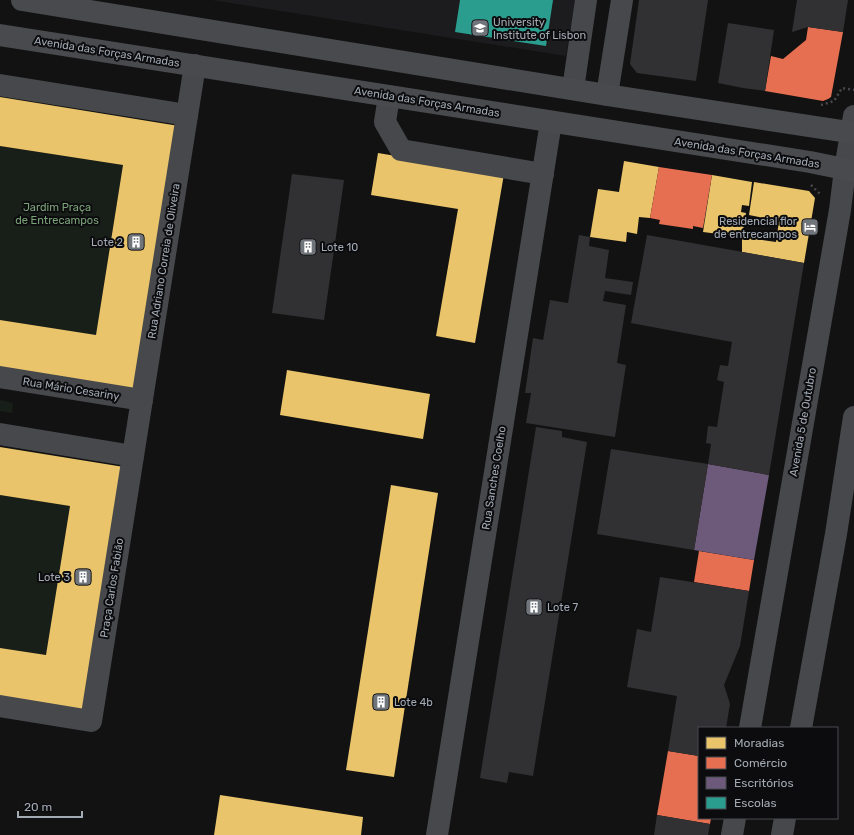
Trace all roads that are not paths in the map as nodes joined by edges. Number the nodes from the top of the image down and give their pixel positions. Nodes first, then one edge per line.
1 (22, 0) edge
2 (586, 0) edge
3 (622, 0) edge
4 (62, 3) edge
5 (0, 35) edge
6 (195, 65) junction
7 (0, 85) edge
8 (573, 89) junction
9 (607, 95) junction
10 (389, 96) junction
11 (187, 115) junction
12 (551, 122) junction
13 (853, 127) edge
14 (850, 170) edge
15 (543, 174) junction
16 (0, 377) edge
17 (142, 400) junction
18 (854, 417) edge
19 (0, 434) edge
20 (133, 456) junction
21 (0, 706) edge
22 (750, 727) edge
23 (801, 727) edge
24 (735, 819) edge
25 (785, 819) edge
26 (437, 835) edge
27 (732, 835) edge
28 (782, 835) edge

1 - 4 main road
2 - 8 street
3 - 9 street
4 - 8 main road
5 - 6 main road, Avenida das Forças Armadas
6 - 10 main road, Avenida das Forças Armadas
6 - 11 street, Rua Adriano Correia de Oliveira
7 - 11 street
8 - 9 main road
9 - 13 main road
10 - 12 main road, Avenida das Forças Armadas
10 - 15 street
11 - 17 street, Rua Adriano Correia de Oliveira
12 - 14 main road, Avenida das Forças Armadas
12 - 15 street, Rua Sanches Coelho
13 - 14 street, Avenida 5 de Outubro
14 - 22 street, Avenida 5 de Outubro
15 - 26 street, Rua Sanches Coelho
16 - 17 street, Rua Mário Cesariny
17 - 20 street, Rua Adriano Correia de Oliveira
18 - 23 street
19 - 20 street
20 - 21 street, Praça Carlos Fabião
24 - 27 street
25 - 28 street

